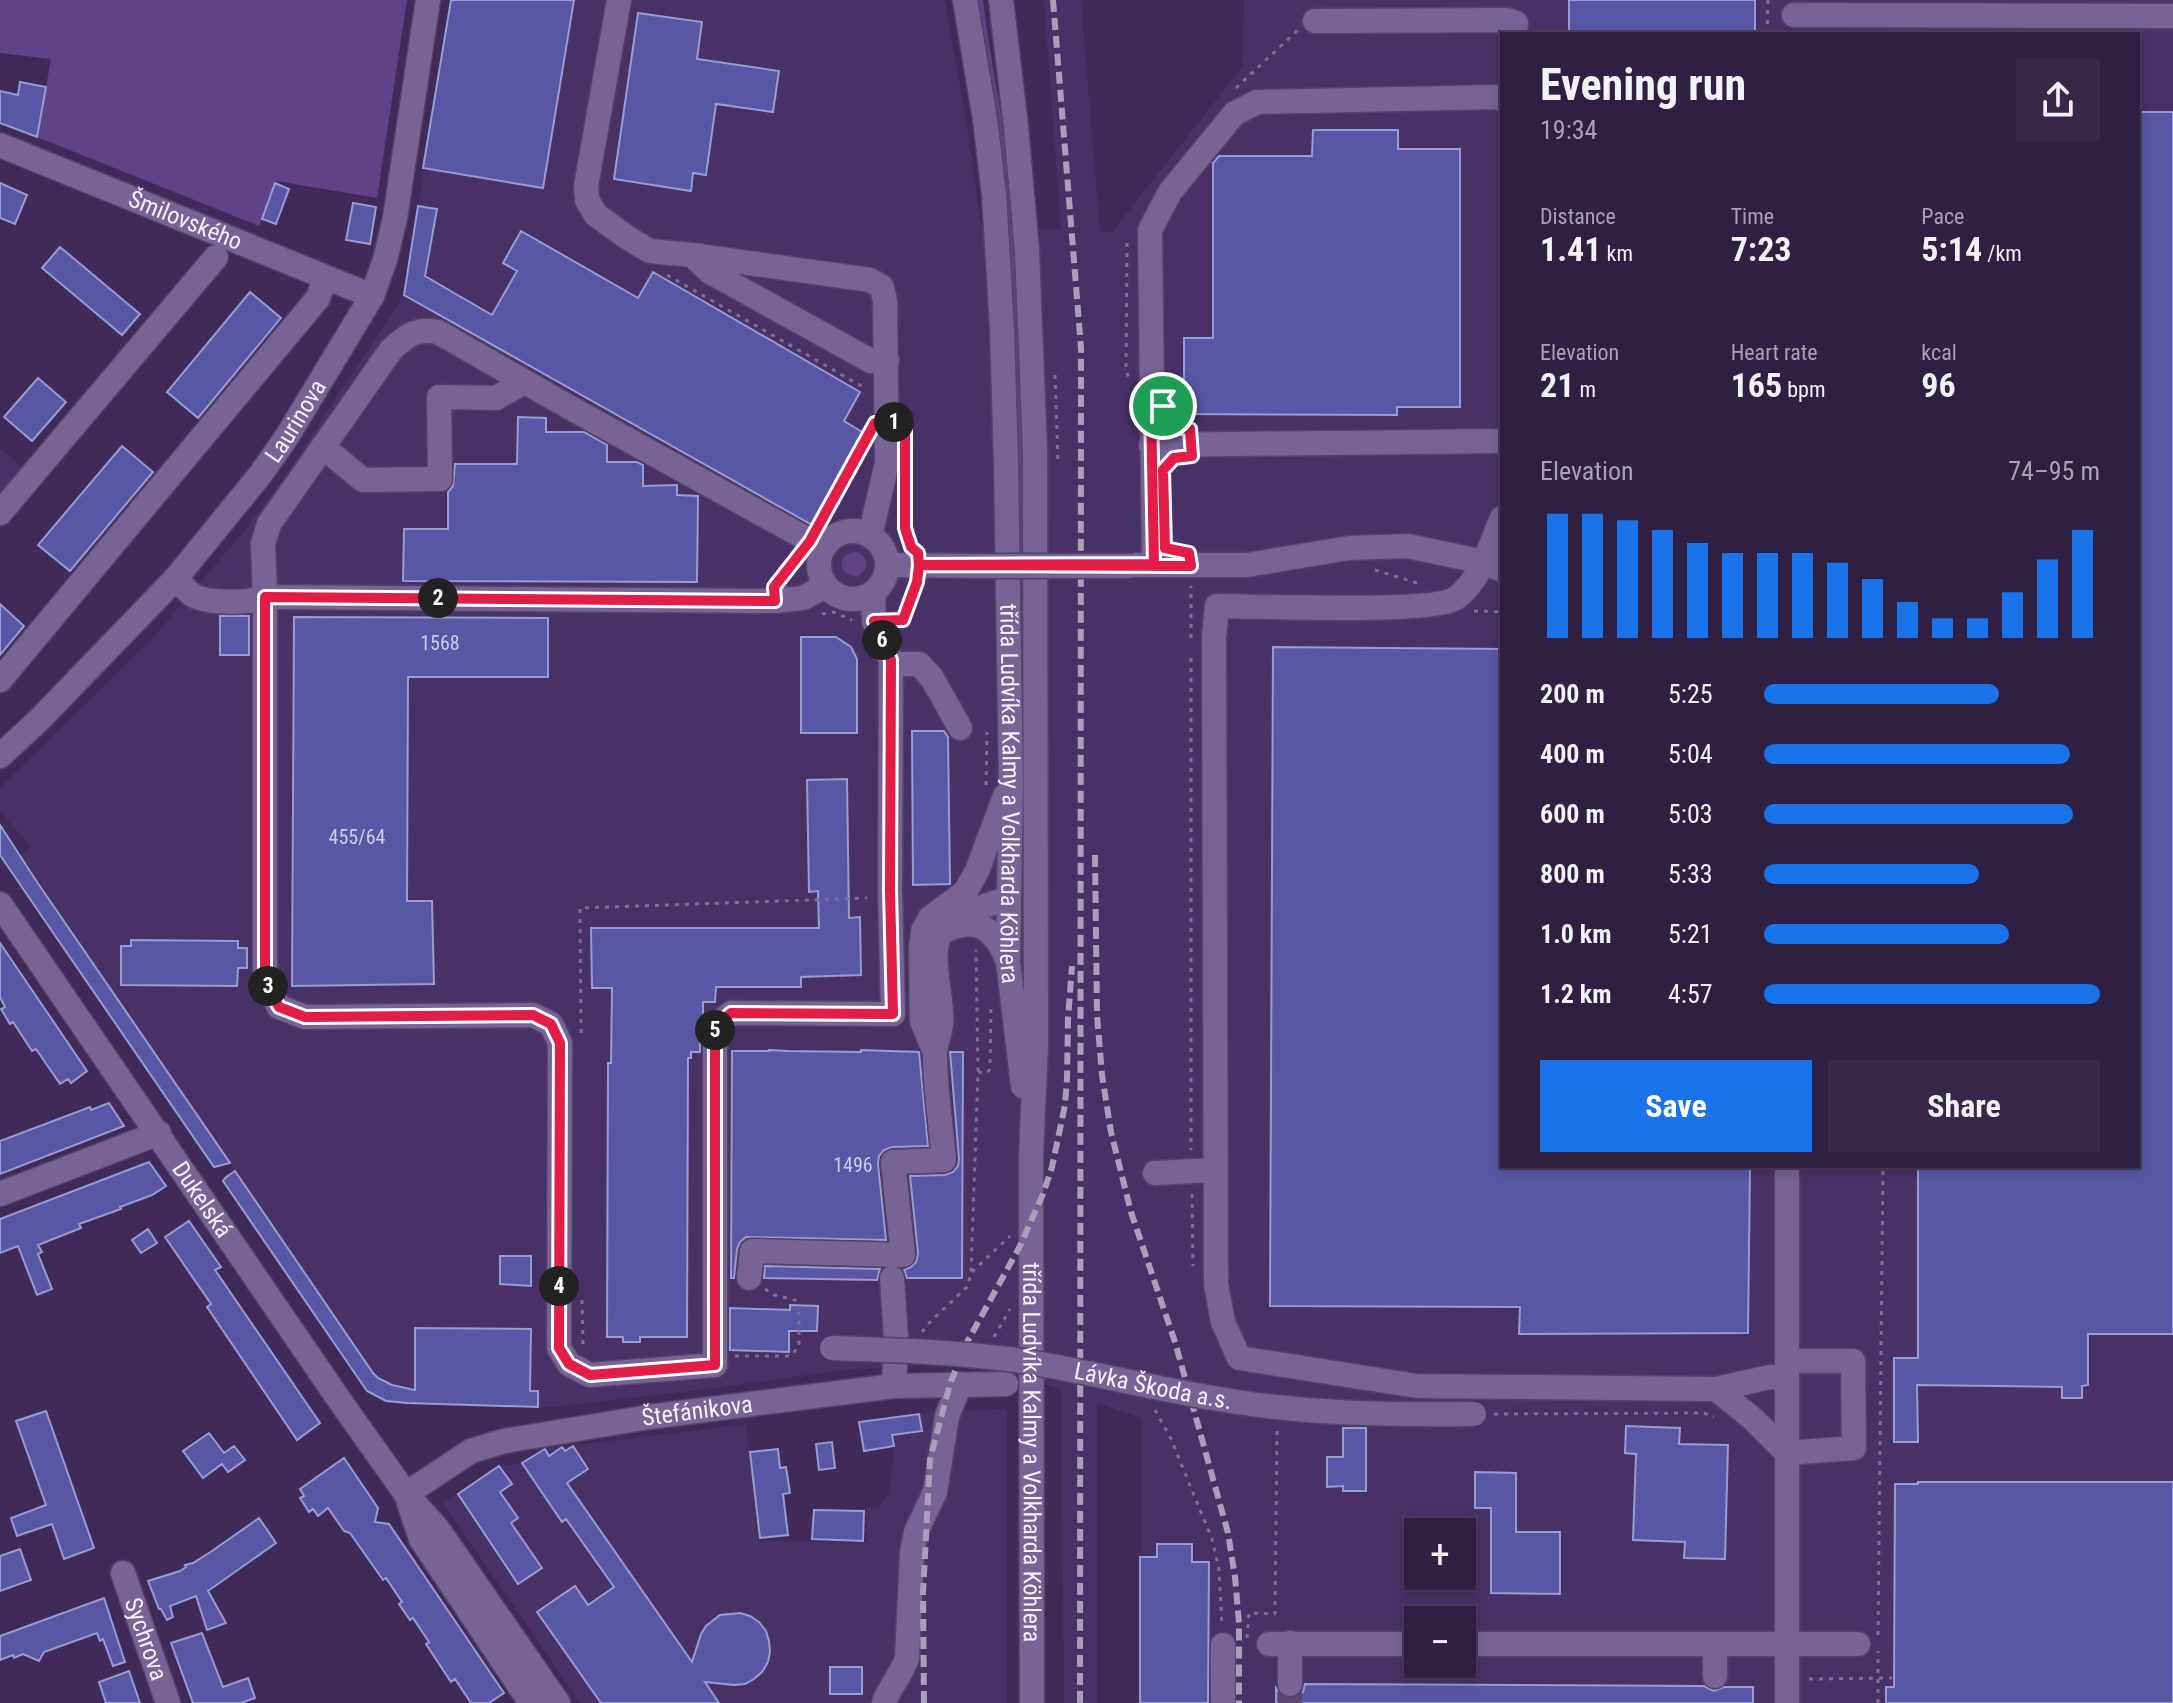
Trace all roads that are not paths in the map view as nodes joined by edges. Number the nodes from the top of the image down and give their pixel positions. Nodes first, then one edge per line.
1 (428, 0) edge
2 (619, 0) edge
3 (965, 0) edge
4 (1001, 0) edge
5 (1794, 16) edge
6 (2173, 16) edge
7 (1315, 21) road end
8 (1515, 32) edge
9 (1500, 98) edge
10 (0, 145) edge
11 (692, 255) junction
12 (216, 257) dead end
13 (325, 278) junction
14 (372, 296) junction
15 (887, 361) junction
16 (524, 382) junction
17 (1500, 441) edge
18 (1151, 445) junction
19 (323, 447) junction
20 (0, 513) edge
21 (1500, 529) edge
22 (870, 536) junction
23 (817, 545) junction
24 (888, 565) junction
25 (1142, 565) junction
26 (1493, 566) edge
27 (176, 578) junction
28 (826, 586) junction
29 (873, 594) junction
30 (265, 597) junction
31 (891, 664) junction
32 (0, 680) edge
33 (960, 728) dead end
34 (0, 756) edge
35 (1011, 783) junction
36 (965, 892) junction
37 (1008, 898) junction
38 (1035, 898) junction
39 (0, 904) edge
40 (941, 932) junction
41 (1008, 961) junction
42 (935, 1052) junction
43 (159, 1133) junction
44 (1031, 1155) junction
45 (1787, 1168) edge
46 (1203, 1171) junction
47 (1155, 1173) dead end
48 (0, 1194) edge
49 (749, 1278) road end
50 (892, 1278) dead end
51 (832, 1348) dead end
52 (1787, 1369) junction
53 (955, 1384) junction
54 (1006, 1384) dead end
55 (894, 1386) junction
56 (1716, 1389) junction
57 (1474, 1414) road end
58 (1787, 1453) junction
59 (406, 1494) junction
60 (123, 1573) dead end
61 (1404, 1644) edge
62 (1476, 1644) edge
63 (1715, 1644) junction
64 (1858, 1644) dead end
65 (1223, 1645) road end
66 (1787, 1645) junction
67 (1715, 1676) dead end
68 (1290, 1684) tunnel mouth
69 (1787, 1691) edge
70 (168, 1703) edge
71 (531, 1703) edge
72 (558, 1703) edge
73 (884, 1703) edge
74 (1032, 1703) edge
75 (1223, 1703) edge

1 - 14 street, Laurinova
2 - 11 street
3 - 35 street, třída Ludvíka Kalmy a Volkharda Köhlera
4 - 38 street, třída Ludvíka Kalmy a Volkharda Köhlera
5 - 6 street
7 - 8 street
9 - 18 street
10 - 13 street, Šmilovského
11 - 15 street
11 - 15 street
12 - 20 street
13 - 14 street, Šmilovského
13 - 32 street
14 - 27 street, Laurinova
15 - 22 street
16 - 19 street
16 - 19 street
16 - 23 street
17 - 18 street
18 - 25 street
19 - 30 street
21 - 26 street
22 - 23 street
22 - 24 street
23 - 28 street
24 - 25 street, bridge
24 - 29 street
25 - 26 street
26 - 46 street
27 - 30 street
27 - 34 street, Laurinova
28 - 29 street
28 - 30 street
29 - 31 street
30 - 31 street
31 - 33 street
35 - 36 street
35 - 37 street, třída Ludvíka Kalmy a Volkharda Köhlera
36 - 37 street
36 - 42 street
37 - 38 street
37 - 40 street
37 - 41 street, třída Ludvíka Kalmy a Volkharda Köhlera
38 - 44 street, třída Ludvíka Kalmy a Volkharda Köhlera
39 - 43 street, Dukelská
40 - 41 street
40 - 42 street
41 - 44 street, třída Ludvíka Kalmy a Volkharda Köhlera
42 - 49 street
43 - 48 street
43 - 59 street, Dukelská
44 - 74 street, třída Ludvíka Kalmy a Volkharda Köhlera
45 - 52 street
46 - 47 street
46 - 56 street
50 - 55 street
51 - 57 street, Lávka Škoda a.s., bridge
52 - 56 street
52 - 58 street
52 - 58 street
53 - 54 street, Štefánikova
53 - 55 street, Štefánikova
53 - 73 street
55 - 59 street, Štefánikova
56 - 58 street
58 - 66 street
59 - 71 street, Dukelská
59 - 72 street, Dukelská
60 - 70 street, Sychrova
61 - 68 street
62 - 63 street
63 - 66 street
63 - 67 street
64 - 66 street
65 - 75 street
66 - 69 street

